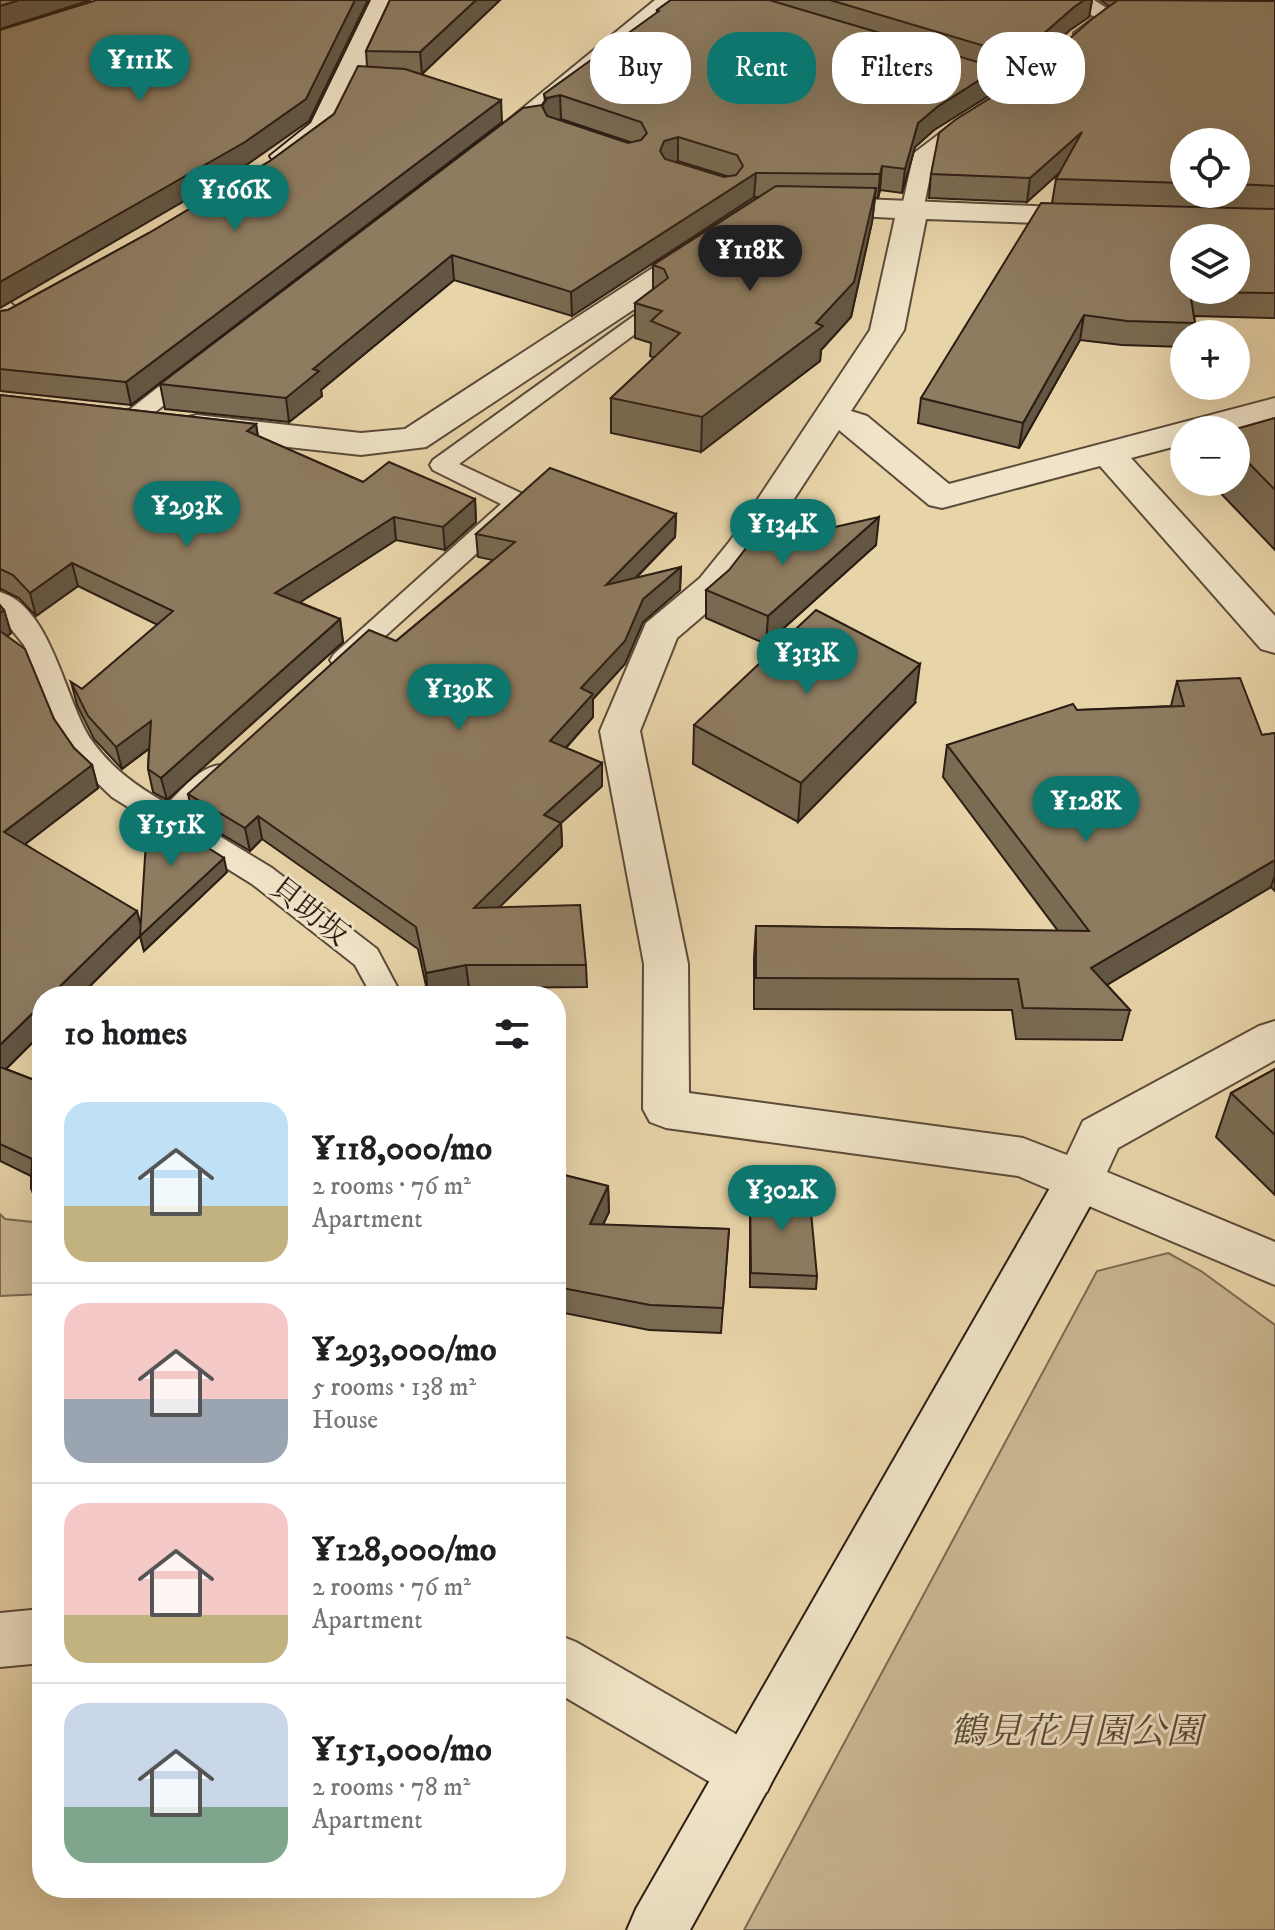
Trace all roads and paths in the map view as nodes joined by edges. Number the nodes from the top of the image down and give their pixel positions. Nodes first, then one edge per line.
1 (385, 0) edge
2 (667, 0) edge
3 (1085, 0) edge
4 (1085, 33) edge
5 (961, 71) edge
6 (493, 108) edge
7 (526, 120) junction
8 (486, 147) edge
9 (261, 174) edge
10 (790, 205) edge
11 (912, 211) junction
12 (1117, 217) edge
13 (734, 228) edge
14 (42, 300) edge
15 (629, 300) junction
16 (5, 314) edge
17 (204, 362) edge
18 (1275, 408) edge
19 (832, 416) junction
20 (1246, 416) edge
21 (117, 417) joint
22 (1170, 437) edge
23 (1108, 454) junction
24 (0, 601) edge
25 (1275, 640) edge
26 (329, 673) edge
27 (236, 757) edge
28 (167, 820) junction
29 (382, 986) edge
30 (1275, 1039) edge
31 (1079, 1181) junction
32 (1275, 1264) edge
33 (32, 1637) edge
34 (0, 1640) edge
35 (566, 1667) edge
36 (747, 1772) junction
37 (657, 1930) edge

1 - 9 street
2 - 7 lane
3 - 4 lane
5 - 11 lane
6 - 7 lane
7 - 8 lane
10 - 11 street
11 - 12 street
11 - 19 street
13 - 15 street
14 - 16 street
15 - 21 street
15 - 26 lane
17 - 21 lane
18 - 20 street
19 - 23 street
19 - 31 street
22 - 23 street
23 - 25 street
24 - 28 lane, 貝助坂
27 - 28 lane
28 - 29 lane, 貝助坂
30 - 31 street
31 - 32 street
31 - 36 street
33 - 34 street
35 - 36 street
36 - 37 street

